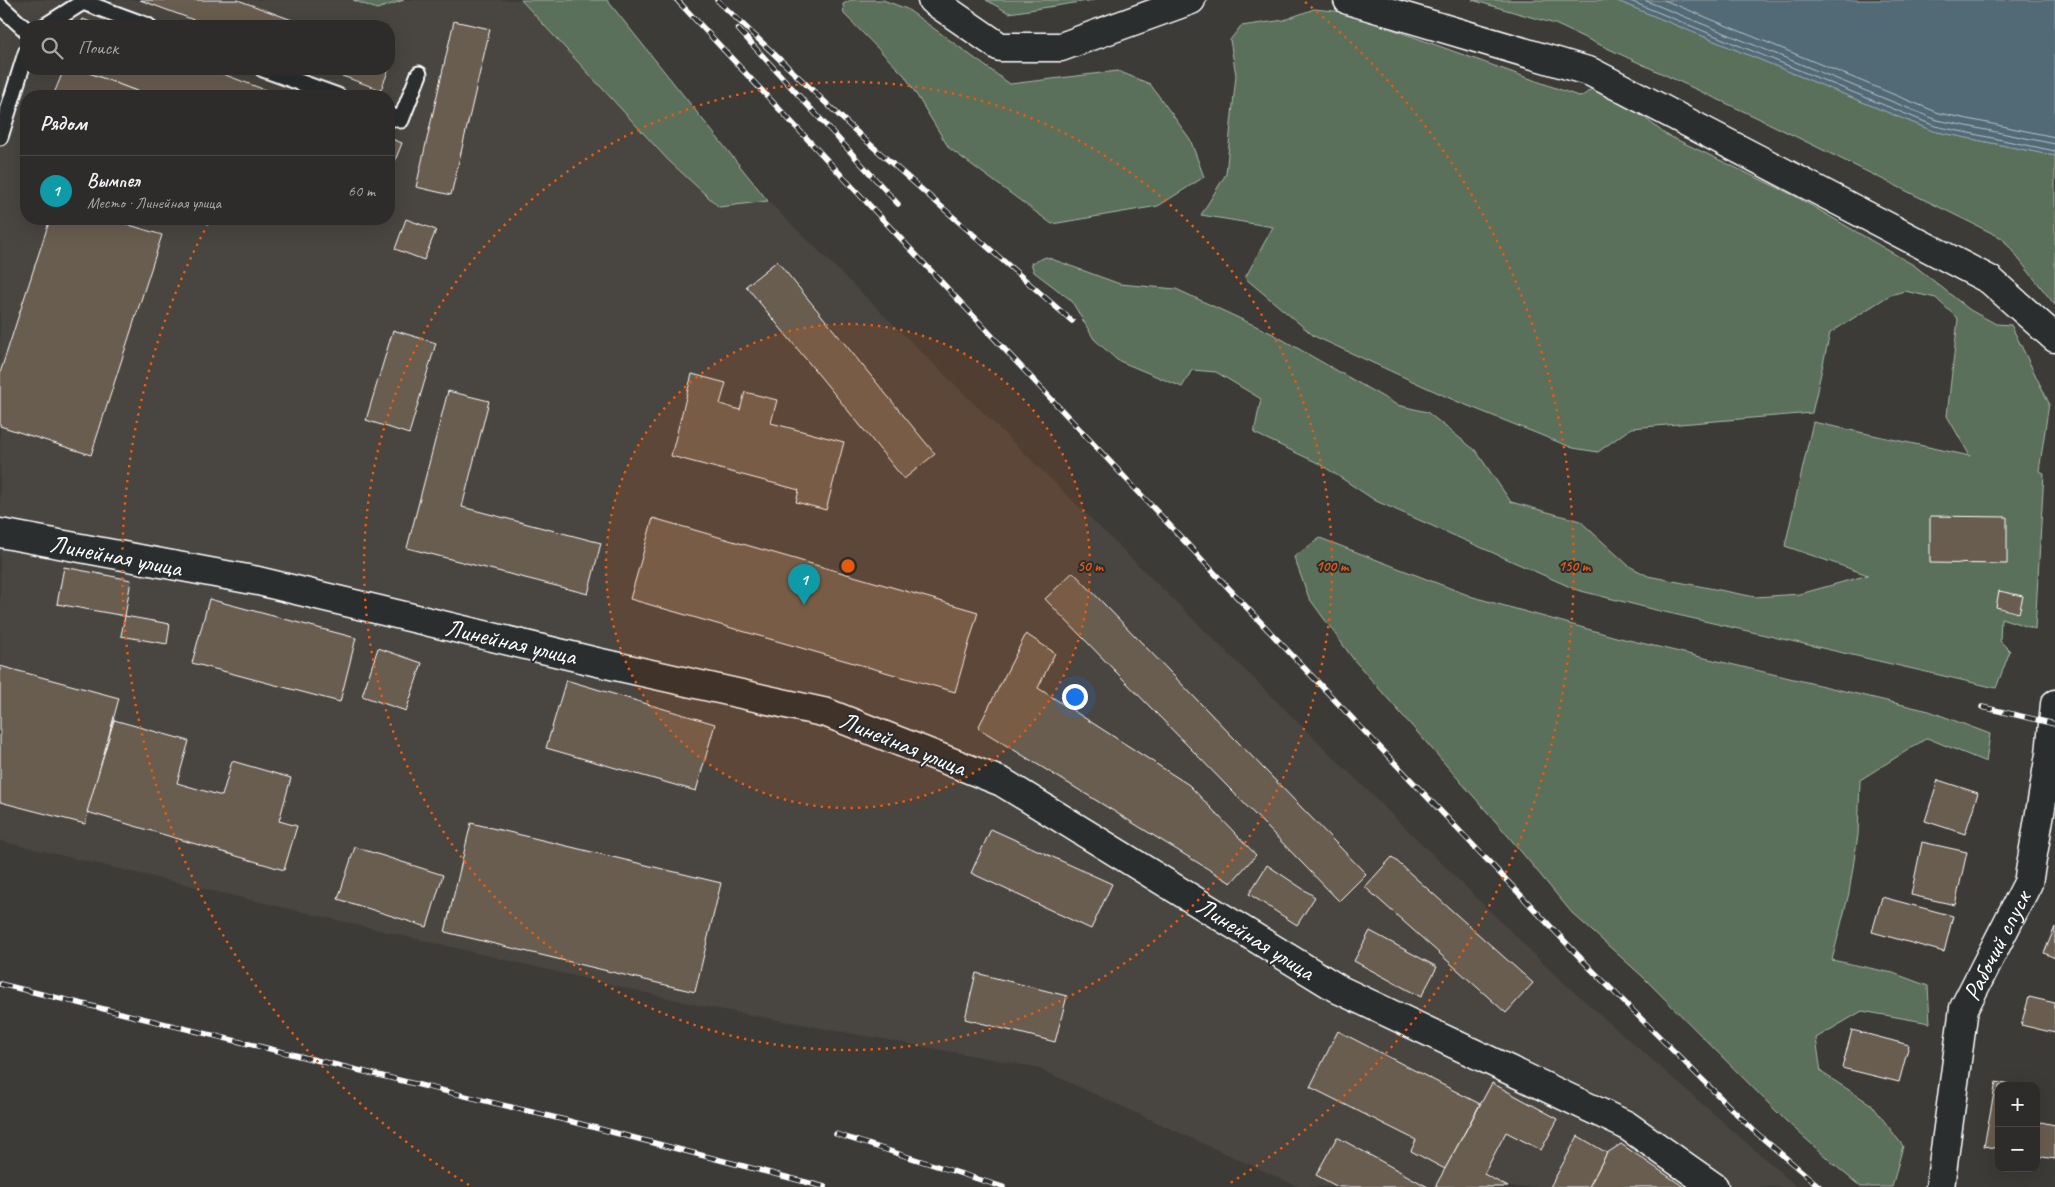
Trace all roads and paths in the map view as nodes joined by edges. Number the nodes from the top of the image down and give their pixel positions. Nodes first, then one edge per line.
1 (932, 0) edge
2 (1191, 0) edge
3 (1348, 0) edge
4 (0, 6) edge
5 (54, 20) edge
6 (132, 20) edge
7 (20, 24) edge
8 (20, 72) edge
9 (419, 74) dead end
10 (280, 75) edge
11 (321, 90) edge
12 (395, 118) edge
13 (0, 137) edge
14 (2055, 338) edge
15 (0, 533) edge
16 (2055, 704) edge
17 (1714, 1187) edge
18 (1940, 1187) edge

1 - 2 street
3 - 14 street
4 - 7 lane
5 - 6 lane
8 - 13 lane
9 - 12 lane
10 - 11 lane
15 - 17 street, Линейная улица
16 - 18 street, Рабочий спуск

